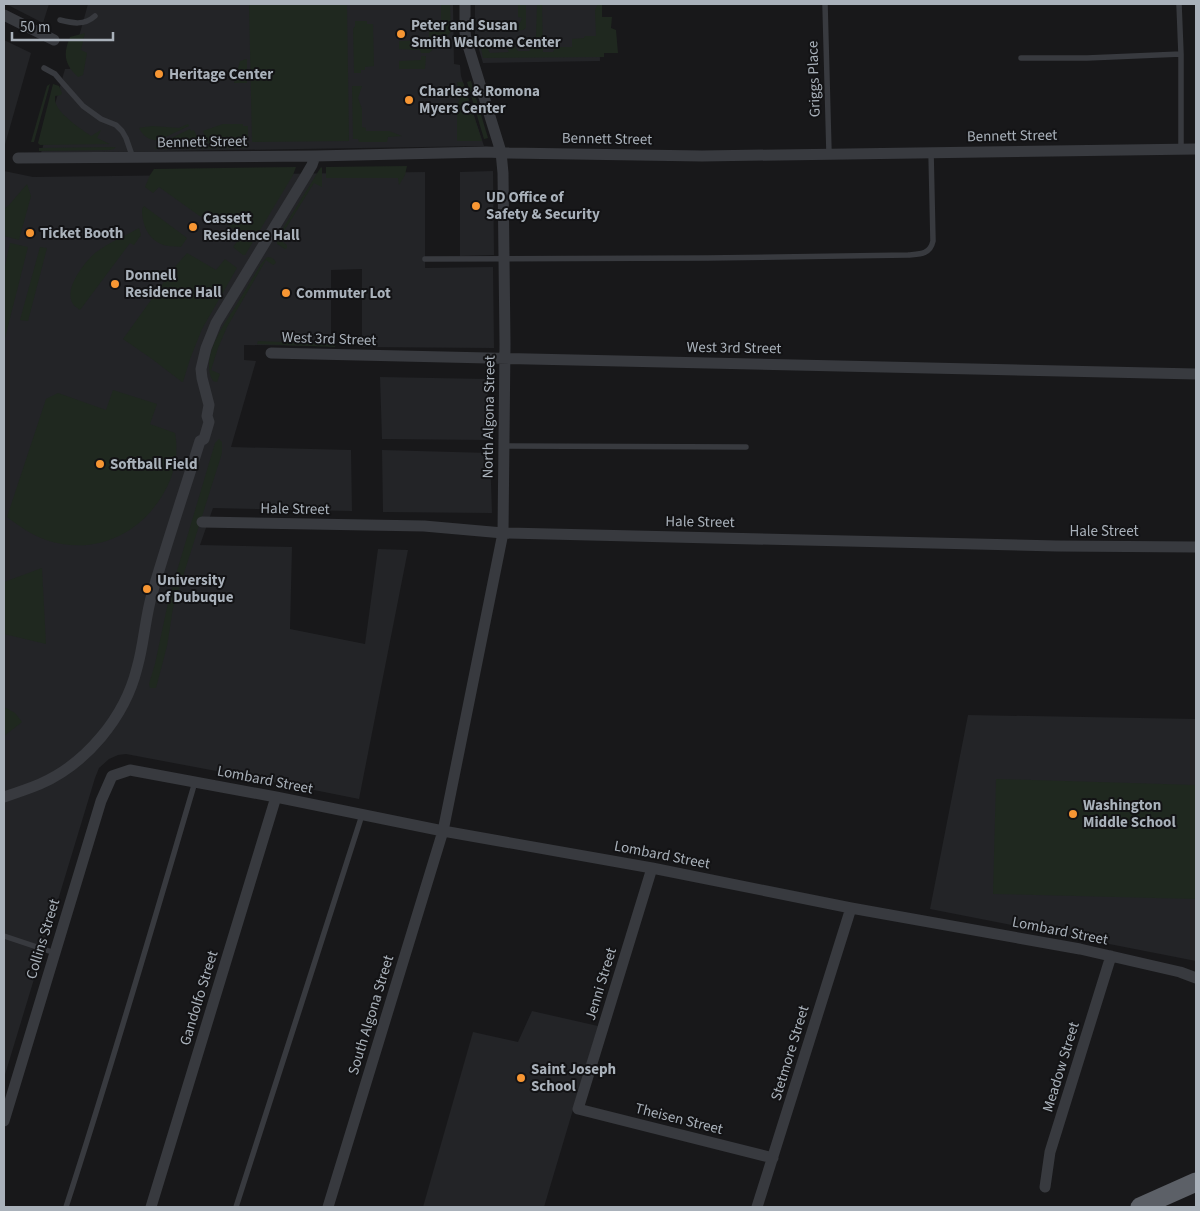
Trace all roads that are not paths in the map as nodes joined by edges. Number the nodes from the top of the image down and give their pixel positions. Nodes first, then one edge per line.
1 (465, 4) edge
2 (825, 4) edge
3 (1179, 4) edge
4 (4, 14) edge
5 (95, 16) dead end
6 (60, 20) dead end
7 (54, 40) dead end
8 (1181, 54) junction
9 (1021, 58) dead end
10 (44, 68) dead end
11 (1181, 149) junction
12 (1196, 149) edge
13 (501, 152) junction
14 (931, 152) junction
15 (829, 153) junction
16 (315, 156) junction
17 (18, 158) dead end
18 (133, 158) junction
19 (505, 259) junction
20 (425, 260) dead end
21 (271, 352) dead end
22 (505, 358) junction
23 (1196, 374) edge
24 (504, 446) junction
25 (746, 447) dead end
26 (202, 522) dead end
27 (503, 533) junction
28 (1196, 547) edge
29 (122, 772) joint
30 (195, 782) junction
31 (4, 796) edge
32 (276, 798) junction
33 (362, 815) junction
34 (443, 831) junction
35 (652, 868) junction
36 (851, 908) junction
37 (4, 936) edge
38 (54, 953) junction
39 (1111, 956) junction
40 (1196, 978) edge
41 (578, 1109) joint
42 (4, 1121) edge
43 (773, 1158) junction
44 (1196, 1182) edge
45 (1045, 1187) dead end
46 (66, 1207) edge
47 (151, 1207) edge
48 (236, 1207) edge
49 (328, 1207) edge
50 (757, 1207) edge
51 (1140, 1207) edge

1 - 13 street, North Algona Street
2 - 15 lane, Griggs Place
3 - 8 lane
4 - 7 street
5 - 6 lane
8 - 9 lane
8 - 11 lane
10 - 18 lane
11 - 12 street, Bennett Street
11 - 14 street, Bennett Street
13 - 15 street, Bennett Street
13 - 16 street, Bennett Street
13 - 19 street, North Algona Street
14 - 15 street, Bennett Street
14 - 19 lane
16 - 18 street, Bennett Street
16 - 31 street
17 - 18 street, Bennett Street
19 - 20 lane
19 - 22 street, North Algona Street
21 - 22 street, West 3rd Street
22 - 23 street, West 3rd Street
22 - 24 street, North Algona Street
24 - 25 lane
24 - 27 street, North Algona Street
26 - 27 street, Hale Street
27 - 28 street, Hale Street
27 - 34 street, North Algona Street
29 - 30 street, Lombard Street
29 - 38 street, Collins Street
30 - 32 street, Lombard Street
30 - 46 lane
32 - 33 street, Lombard Street
32 - 47 street, Gandolfo Street
33 - 34 street, Lombard Street
33 - 48 lane
34 - 35 street, Lombard Street
34 - 49 street, South Algona Street
35 - 36 street, Lombard Street
35 - 41 street, Jenni Street
36 - 39 street, Lombard Street
36 - 43 street, Stetmore Street
37 - 38 lane
38 - 42 street, Collins Street
39 - 40 street, Lombard Street
39 - 45 street, Meadow Street
41 - 43 street, Theisen Street
43 - 50 street, Stetmore Street
44 - 51 highway

